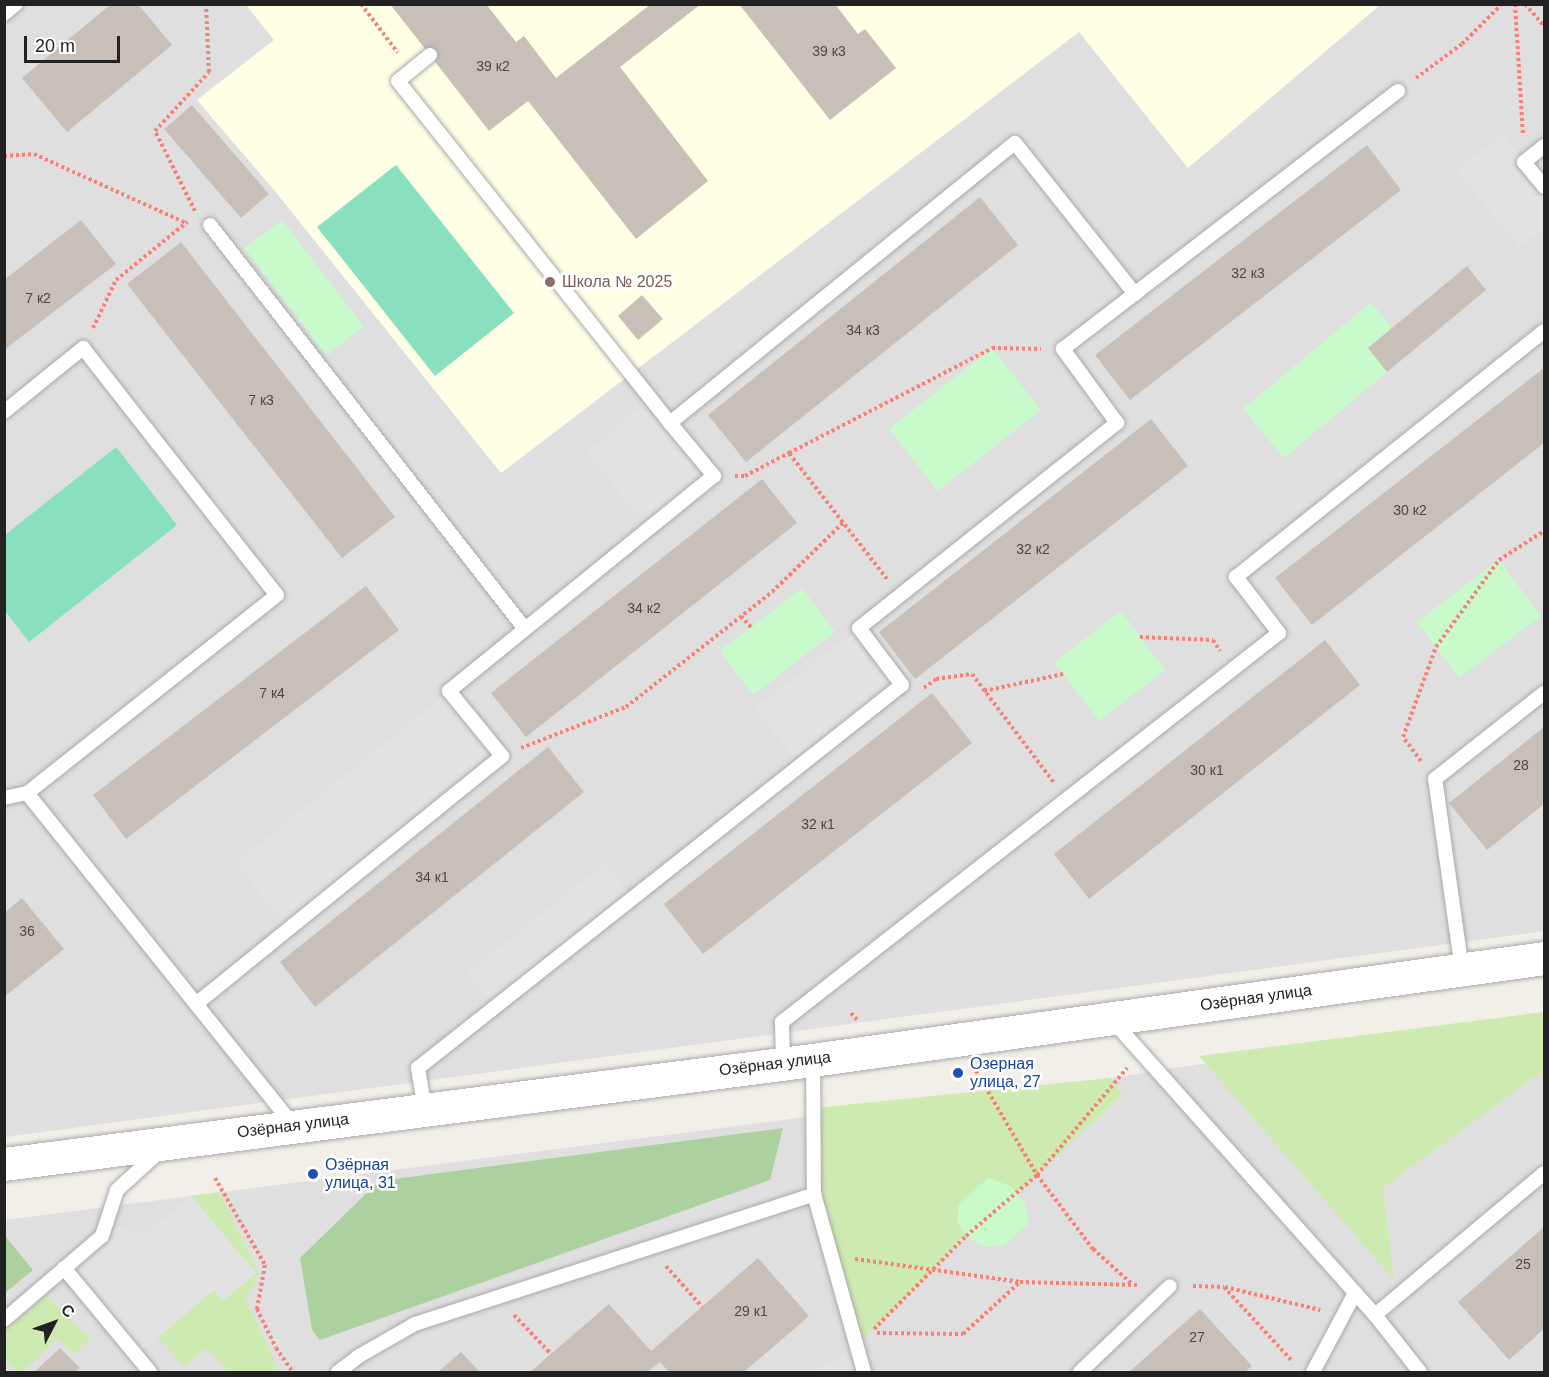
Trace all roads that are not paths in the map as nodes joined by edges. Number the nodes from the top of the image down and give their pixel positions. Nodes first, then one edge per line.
1 (16, 4) edge
2 (4, 14) edge
3 (430, 55) dead end
4 (1398, 91) road end
5 (1545, 146) edge
6 (1545, 187) edge
7 (210, 225) dead end
8 (1135, 294) junction
9 (1545, 331) edge
10 (4, 412) edge
11 (670, 423) junction
12 (525, 629) junction
13 (1545, 693) edge
14 (27, 794) junction
15 (4, 798) edge
16 (1545, 958) edge
17 (1462, 970) junction
18 (196, 1004) junction
19 (1111, 1018) junction
20 (798, 1061) junction
21 (425, 1110) junction
22 (295, 1126) junction
23 (170, 1142) junction
24 (4, 1164) edge
25 (1545, 1173) edge
26 (814, 1194) junction
27 (64, 1268) junction
28 (1170, 1286) road end
29 (1354, 1293) junction
30 (1375, 1316) junction
31 (4, 1320) edge
32 (859, 1369) edge
33 (150, 1372) edge
34 (338, 1372) edge
35 (1080, 1372) edge
36 (1313, 1372) edge
37 (1420, 1372) edge

1 - 2 lane
3 - 11 lane
4 - 8 lane
5 - 6 lane
7 - 12 lane
8 - 11 lane
8 - 21 lane
9 - 20 lane
10 - 14 lane
11 - 12 lane
12 - 18 lane
13 - 17 lane
14 - 15 lane
14 - 18 lane
16 - 17 street, Озёрная улица
17 - 19 street, Озёрная улица
18 - 22 lane
19 - 20 street, Озёрная улица
19 - 29 lane
20 - 21 street, Озёрная улица
20 - 26 lane
21 - 22 street, Озёрная улица
22 - 23 street, Озёрная улица
23 - 24 street, Озёрная улица
23 - 27 lane
25 - 30 lane
26 - 32 lane
26 - 34 lane
27 - 31 lane
27 - 33 lane
28 - 35 lane
29 - 30 lane
29 - 36 lane
30 - 37 lane

